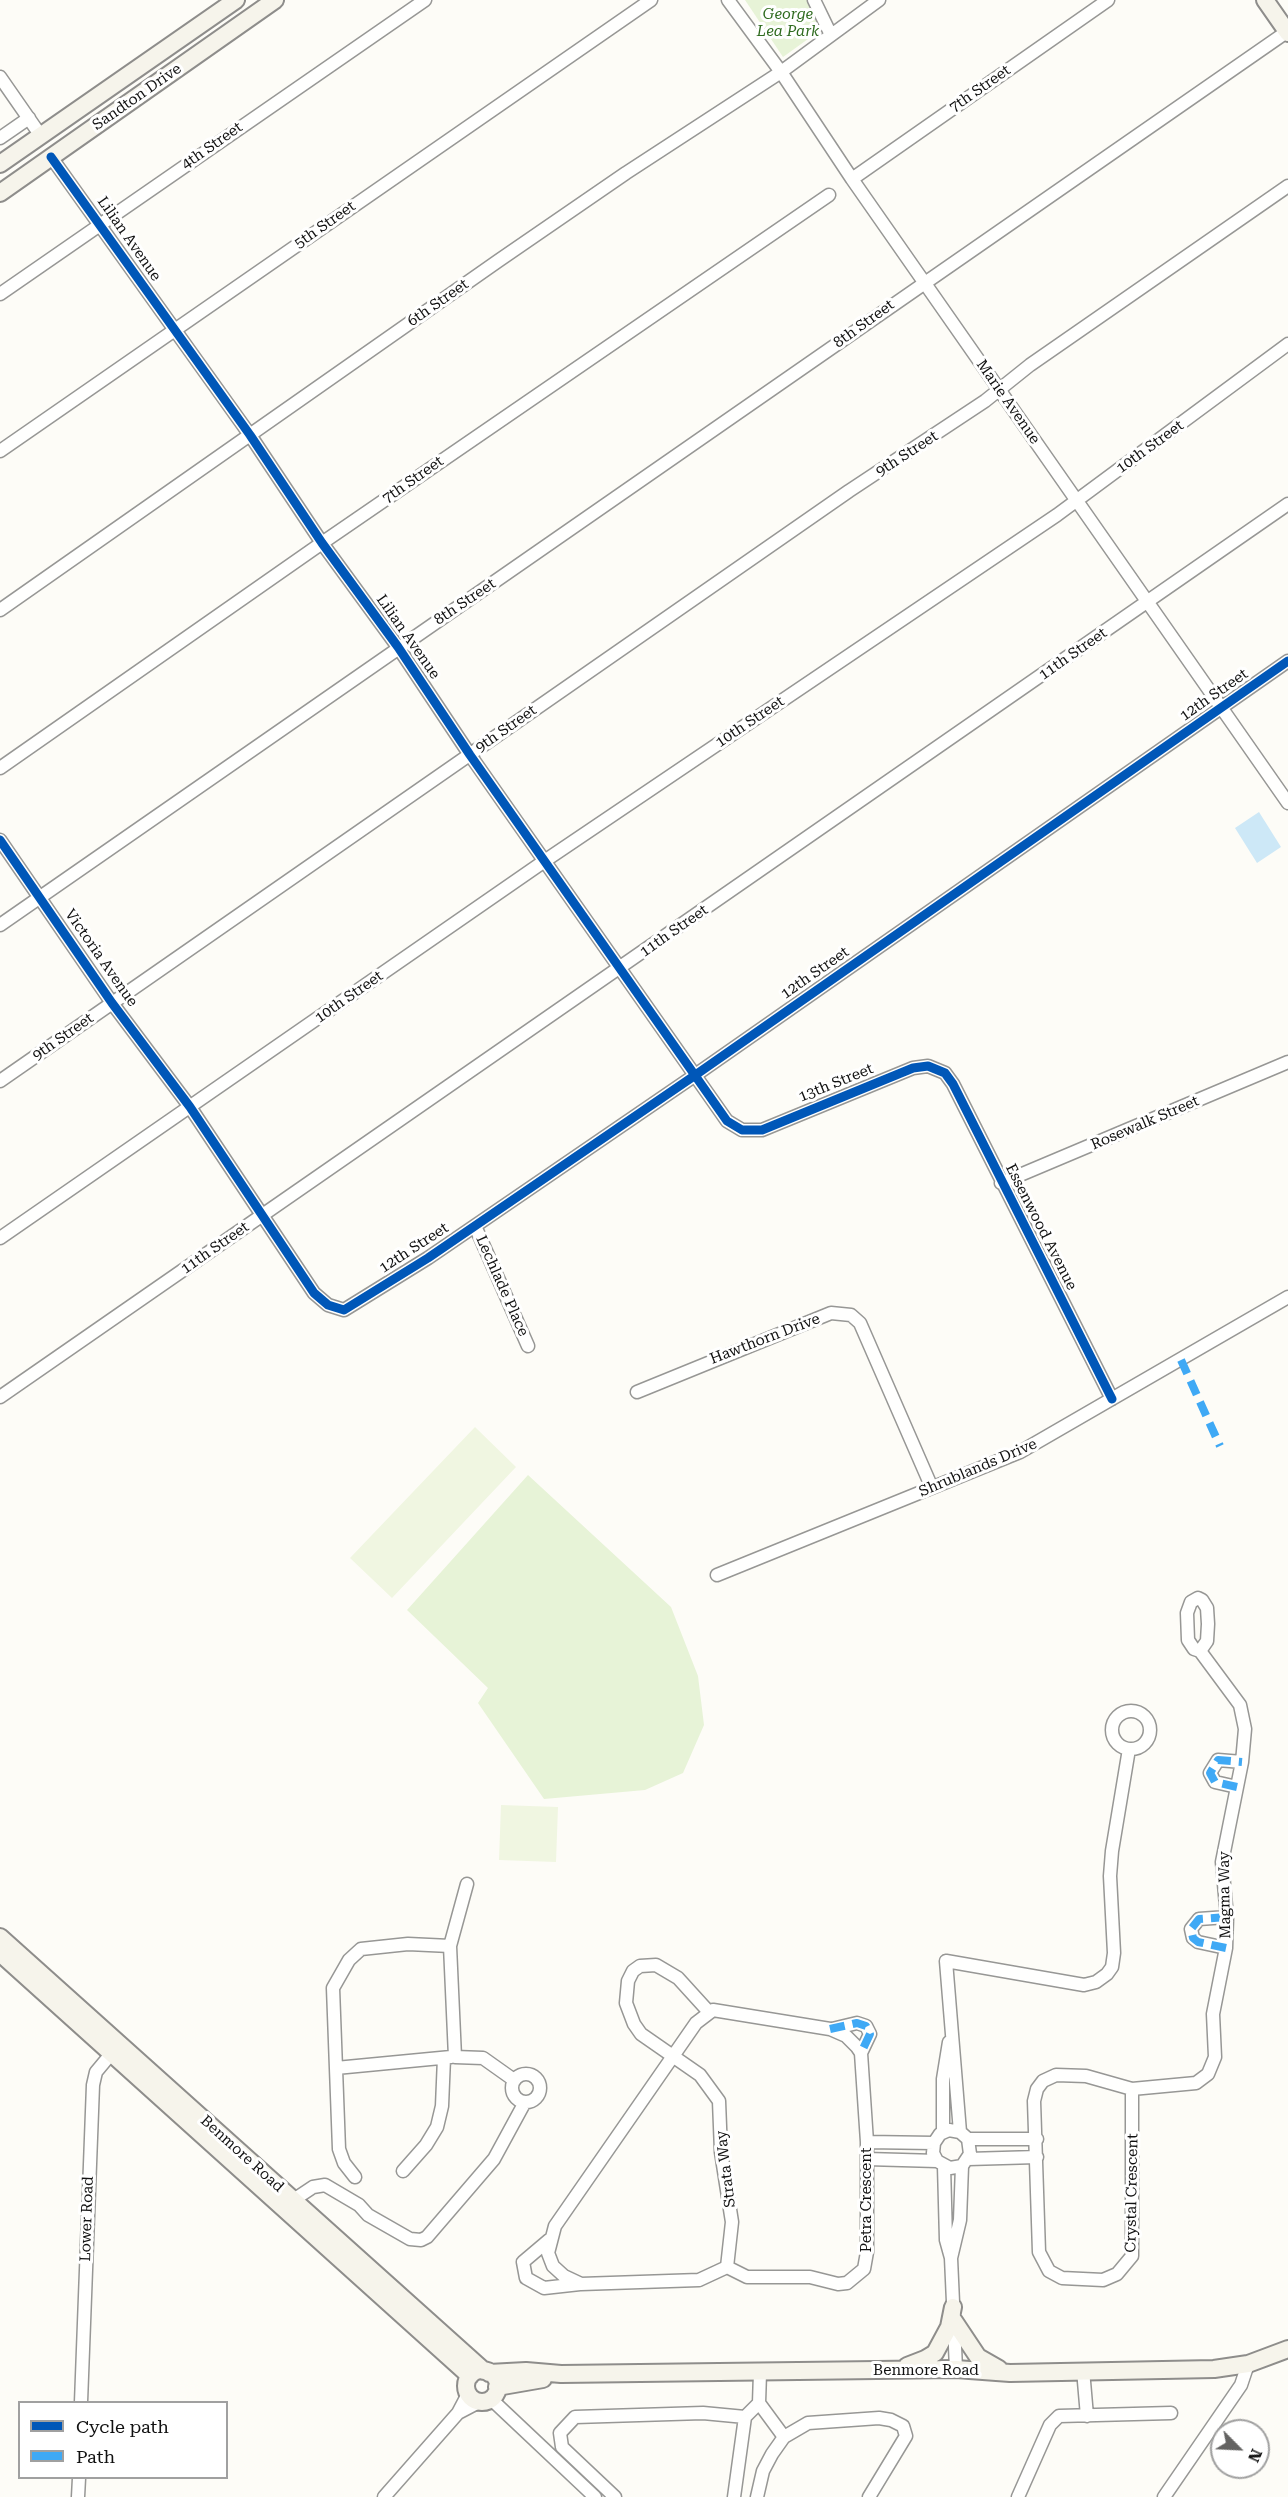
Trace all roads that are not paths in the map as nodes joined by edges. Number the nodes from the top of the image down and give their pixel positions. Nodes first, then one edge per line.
1 (236, 0) edge
2 (275, 0) edge
3 (425, 0) edge
4 (651, 0) edge
5 (728, 0) edge
6 (814, 0) edge
7 (879, 0) edge
8 (1108, 0) edge
9 (1265, 0) edge
10 (1288, 32) edge
11 (830, 33) junction
12 (781, 72) junction
13 (0, 77) edge
14 (29, 118) junction
15 (41, 136) junction
16 (0, 138) edge
17 (51, 157) junction
18 (0, 164) edge
19 (852, 178) junction
20 (1288, 186) edge
21 (0, 193) edge
22 (829, 195) dead end
23 (100, 224) junction
24 (925, 283) junction
25 (0, 294) edge
26 (175, 330) junction
27 (1288, 344) edge
28 (1000, 389) junction
29 (250, 435) junction
30 (0, 451) edge
31 (1077, 500) junction
32 (1288, 504) edge
33 (322, 543) junction
34 (1148, 602) junction
35 (0, 610) edge
36 (398, 647) junction
37 (1288, 661) edge
38 (1222, 708) junction
39 (470, 755) junction
40 (0, 768) edge
41 (1288, 803) edge
42 (0, 840) edge
43 (546, 860) junction
44 (40, 897) junction
45 (0, 925) edge
46 (621, 968) junction
47 (112, 1003) junction
48 (1288, 1062) edge
49 (942, 1070) joint
50 (694, 1076) junction
51 (0, 1081) edge
52 (190, 1107) junction
53 (742, 1131) joint
54 (1001, 1183) junction
55 (263, 1215) junction
56 (475, 1226) junction
57 (0, 1238) edge
58 (1288, 1297) edge
59 (528, 1346) dead end
60 (637, 1392) dead end
61 (0, 1397) edge
62 (1112, 1399) junction
63 (932, 1488) junction
64 (717, 1575) dead end
65 (1200, 1651) dead end
66 (1129, 1749) dead end
67 (1242, 1762) junction
68 (1237, 1787) junction
69 (466, 1884) dead end
70 (1227, 1917) junction
71 (0, 1937) edge
72 (450, 1947) junction
73 (1226, 1948) junction
74 (0, 1953) edge
75 (708, 2011) junction
76 (830, 2029) junction
77 (950, 2035) junction
78 (115, 2049) junction
79 (861, 2053) junction
80 (674, 2055) junction
81 (449, 2057) junction
82 (336, 2068) junction
83 (514, 2080) junction
84 (1132, 2089) junction
85 (525, 2102) junction
86 (943, 2132) junction
87 (964, 2135) junction
88 (1037, 2139) junction
89 (867, 2142) junction
90 (934, 2143) junction
91 (1037, 2157) junction
92 (867, 2159) junction
93 (965, 2162) junction
94 (940, 2164) junction
95 (403, 2171) dead end
96 (355, 2177) dead end
97 (288, 2204) junction
98 (549, 2240) junction
99 (951, 2258) junction
100 (727, 2267) junction
101 (581, 2284) junction
102 (953, 2314) junction
103 (1288, 2349) edge
104 (1248, 2364) junction
105 (956, 2369) junction
106 (894, 2370) junction
107 (1083, 2370) junction
108 (760, 2373) junction
109 (1010, 2373) junction
110 (482, 2386) junction
111 (81, 2401) edge
112 (759, 2403) junction
113 (1171, 2413) dead end
114 (1087, 2416) junction
115 (745, 2417) junction
116 (784, 2437) junction
117 (79, 2479) edge
118 (78, 2497) edge
119 (384, 2497) edge
120 (595, 2497) edge
121 (615, 2497) edge
122 (734, 2497) edge
123 (757, 2497) edge
124 (869, 2497) edge
125 (1018, 2497) edge
126 (1164, 2497) edge

1 - 15 street, Sandton Drive
2 - 17 street, Sandton Drive
3 - 23 street, 4th Street
4 - 26 street, 5th Street
5 - 12 street, Marie Avenue
6 - 11 street
7 - 11 street, 6th Street
8 - 19 street, 7th Street
9 - 10 street
10 - 24 street
11 - 12 street, 6th Street
12 - 19 street, Marie Avenue
12 - 29 street, 6th Street
13 - 14 street
14 - 15 street
14 - 16 street
15 - 18 street, Sandton Drive
17 - 21 street, Sandton Drive
17 - 23 street, Lilian Avenue
19 - 24 street, Marie Avenue
20 - 28 street
22 - 33 street, 7th Street
23 - 25 street, 4th Street
23 - 26 street, Lilian Avenue
24 - 28 street, Marie Avenue
24 - 36 street, 8th Street
26 - 29 street, Lilian Avenue
26 - 30 street, 5th Street
27 - 31 street, 10th Street
28 - 31 street, Marie Avenue
28 - 39 street, 9th Street
29 - 33 street, Lilian Avenue
29 - 35 street, 6th Street
31 - 34 street, Marie Avenue
31 - 43 street, 10th Street
32 - 34 street, 11th Street
33 - 36 street, Lilian Avenue
33 - 40 street, 7th Street
34 - 38 street, Marie Avenue
34 - 46 street, 11th Street
36 - 39 street, Lilian Avenue
36 - 44 street, 8th Street
37 - 38 street, 12th Street
38 - 41 street, Marie Avenue
38 - 50 street, 12th Street
39 - 43 street, Lilian Avenue
39 - 47 street, 9th Street
42 - 44 street, Victoria Avenue
43 - 46 street, Lilian Avenue
43 - 52 street, 10th Street
44 - 45 street, 8th Street
44 - 47 street, Victoria Avenue
46 - 50 street, Lilian Avenue
46 - 55 street, 11th Street
47 - 51 street, 9th Street
47 - 52 street, Victoria Avenue
48 - 54 street, Rosewalk Street
49 - 53 street, 13th Street
49 - 54 street, Essenwood Avenue
50 - 53 street, Lilian Avenue
50 - 56 street, 12th Street
52 - 55 street
52 - 57 street
54 - 62 street, Essenwood Avenue
55 - 56 street, 12th Street
55 - 61 street, 11th Street
56 - 59 street, Lechlade Place
58 - 62 street, Shrublands Drive
60 - 63 street, Hawthorn Drive
62 - 63 street, Shrublands Drive
63 - 64 street, Shrublands Drive
65 - 67 street, Magma Way
66 - 77 street
67 - 68 street, Magma Way
67 - 68 street
68 - 70 street, Magma Way
69 - 72 street
70 - 73 street, Magma Way
70 - 73 street
71 - 78 street, Benmore Road
72 - 81 street
72 - 82 street
73 - 84 street, Magma Way
74 - 78 street, Benmore Road
75 - 76 street
75 - 80 street
75 - 80 street
76 - 79 street
76 - 79 street, Petra Crescent
77 - 86 street
77 - 87 street
78 - 97 street, Benmore Road
78 - 111 street, Lower Road
79 - 89 street, Petra Crescent
80 - 98 street
80 - 100 street, Strata Way
81 - 82 street
81 - 83 street
81 - 95 street
82 - 96 street
83 - 85 street
83 - 85 street
84 - 88 street, Crystal Crescent
84 - 91 street, Crystal Crescent
85 - 97 street
86 - 87 street
86 - 90 street
87 - 88 street
87 - 93 street
88 - 91 street, Crystal Crescent
89 - 90 street
89 - 92 street, Petra Crescent
90 - 94 street
91 - 93 street
92 - 94 street
92 - 100 street, Petra Crescent
93 - 94 street
93 - 99 street
94 - 99 street
97 - 110 street, Benmore Road
98 - 101 street
98 - 101 street
99 - 102 street
100 - 101 street
102 - 105 street
102 - 106 street
102 - 109 street
103 - 104 street, Benmore Road
104 - 107 street, Benmore Road
104 - 126 street
105 - 106 street, Benmore Road
105 - 109 street, Benmore Road
106 - 108 street, Benmore Road
107 - 109 street, Benmore Road
107 - 114 street
108 - 110 street, Benmore Road
108 - 112 street
110 - 119 street
110 - 120 street
112 - 115 street
112 - 116 street
113 - 114 street
114 - 125 street
115 - 121 street
115 - 122 street
116 - 123 street
116 - 124 street
117 - 118 street

